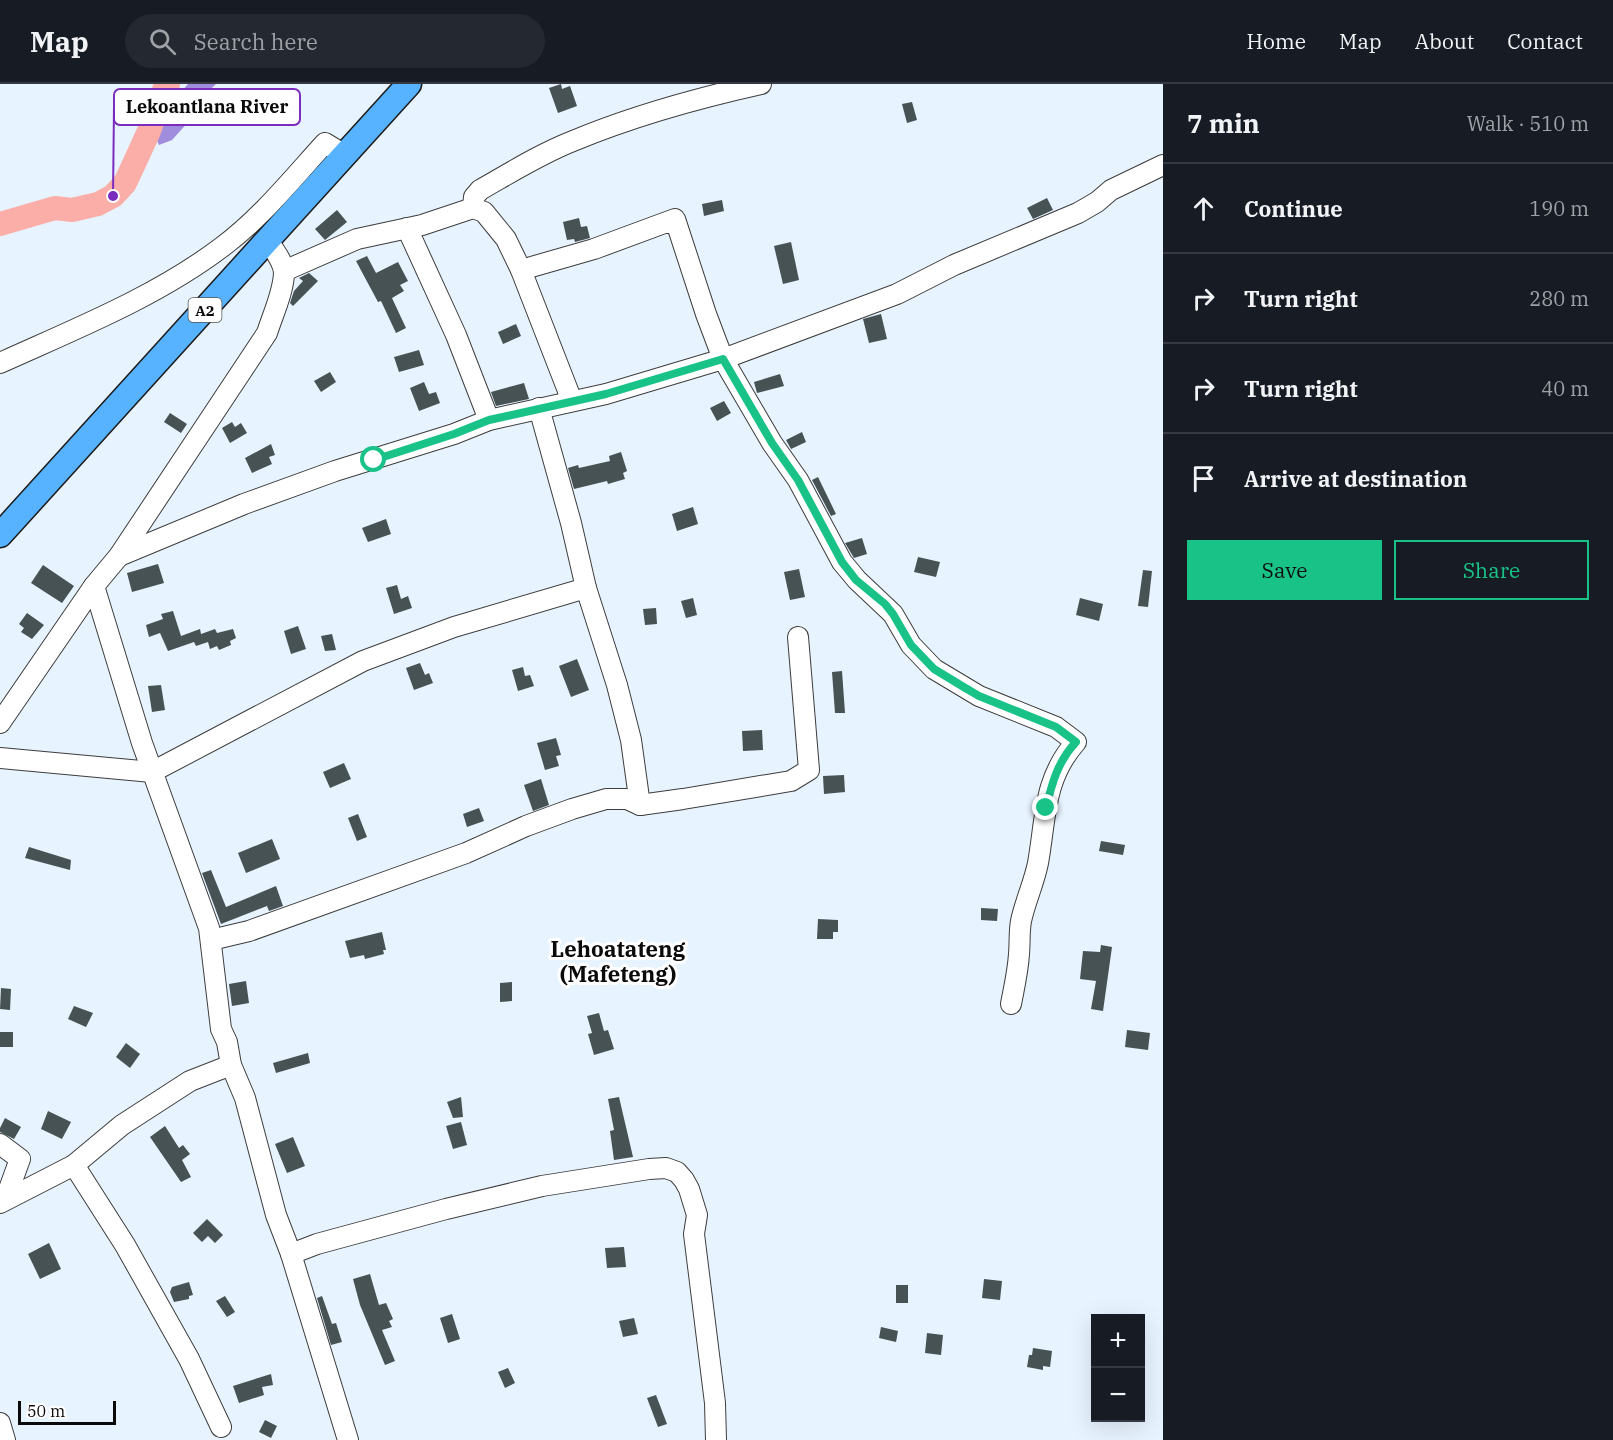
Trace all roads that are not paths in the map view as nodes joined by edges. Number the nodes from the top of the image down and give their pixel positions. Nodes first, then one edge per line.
1 (409, 84) edge
2 (761, 84) edge
3 (345, 155) junction
4 (1163, 165) edge
5 (473, 208) junction
6 (408, 228) junction
7 (268, 241) junction
8 (521, 270) junction
9 (284, 271) junction
10 (723, 359) junction
11 (0, 363) edge
12 (572, 401) junction
13 (539, 408) junction
14 (489, 420) junction
15 (0, 535) edge
16 (118, 556) junction
17 (94, 586) junction
18 (586, 588) junction
19 (798, 637) dead end
20 (7, 699) edge
21 (0, 723) edge
22 (0, 758) edge
23 (152, 772) junction
24 (640, 805) junction
25 (211, 940) junction
26 (1011, 1004) dead end
27 (231, 1065) junction
28 (0, 1144) edge
29 (75, 1165) junction
30 (2, 1202) edge
31 (291, 1254) junction
32 (0, 1423) edge
33 (221, 1427) dead end
34 (4, 1440) edge
35 (348, 1440) edge
36 (716, 1440) edge

1 - 3 main road, A2
2 - 5 street
3 - 7 main road, A2
3 - 11 street
4 - 10 street
5 - 6 street
5 - 8 street
6 - 9 street
6 - 14 street
7 - 9 street
7 - 15 main road, A2
8 - 10 street
8 - 12 street
9 - 16 street
10 - 12 street
10 - 26 street
12 - 13 street
13 - 14 street
13 - 18 street
14 - 16 street
16 - 17 street
17 - 20 street
17 - 23 street
18 - 23 street
18 - 24 street
19 - 24 street
20 - 21 street
22 - 23 street
23 - 25 street
24 - 25 street
25 - 27 street
27 - 29 street
27 - 31 street
28 - 30 street
29 - 30 street
29 - 33 street
31 - 35 street
31 - 36 street
32 - 34 street

